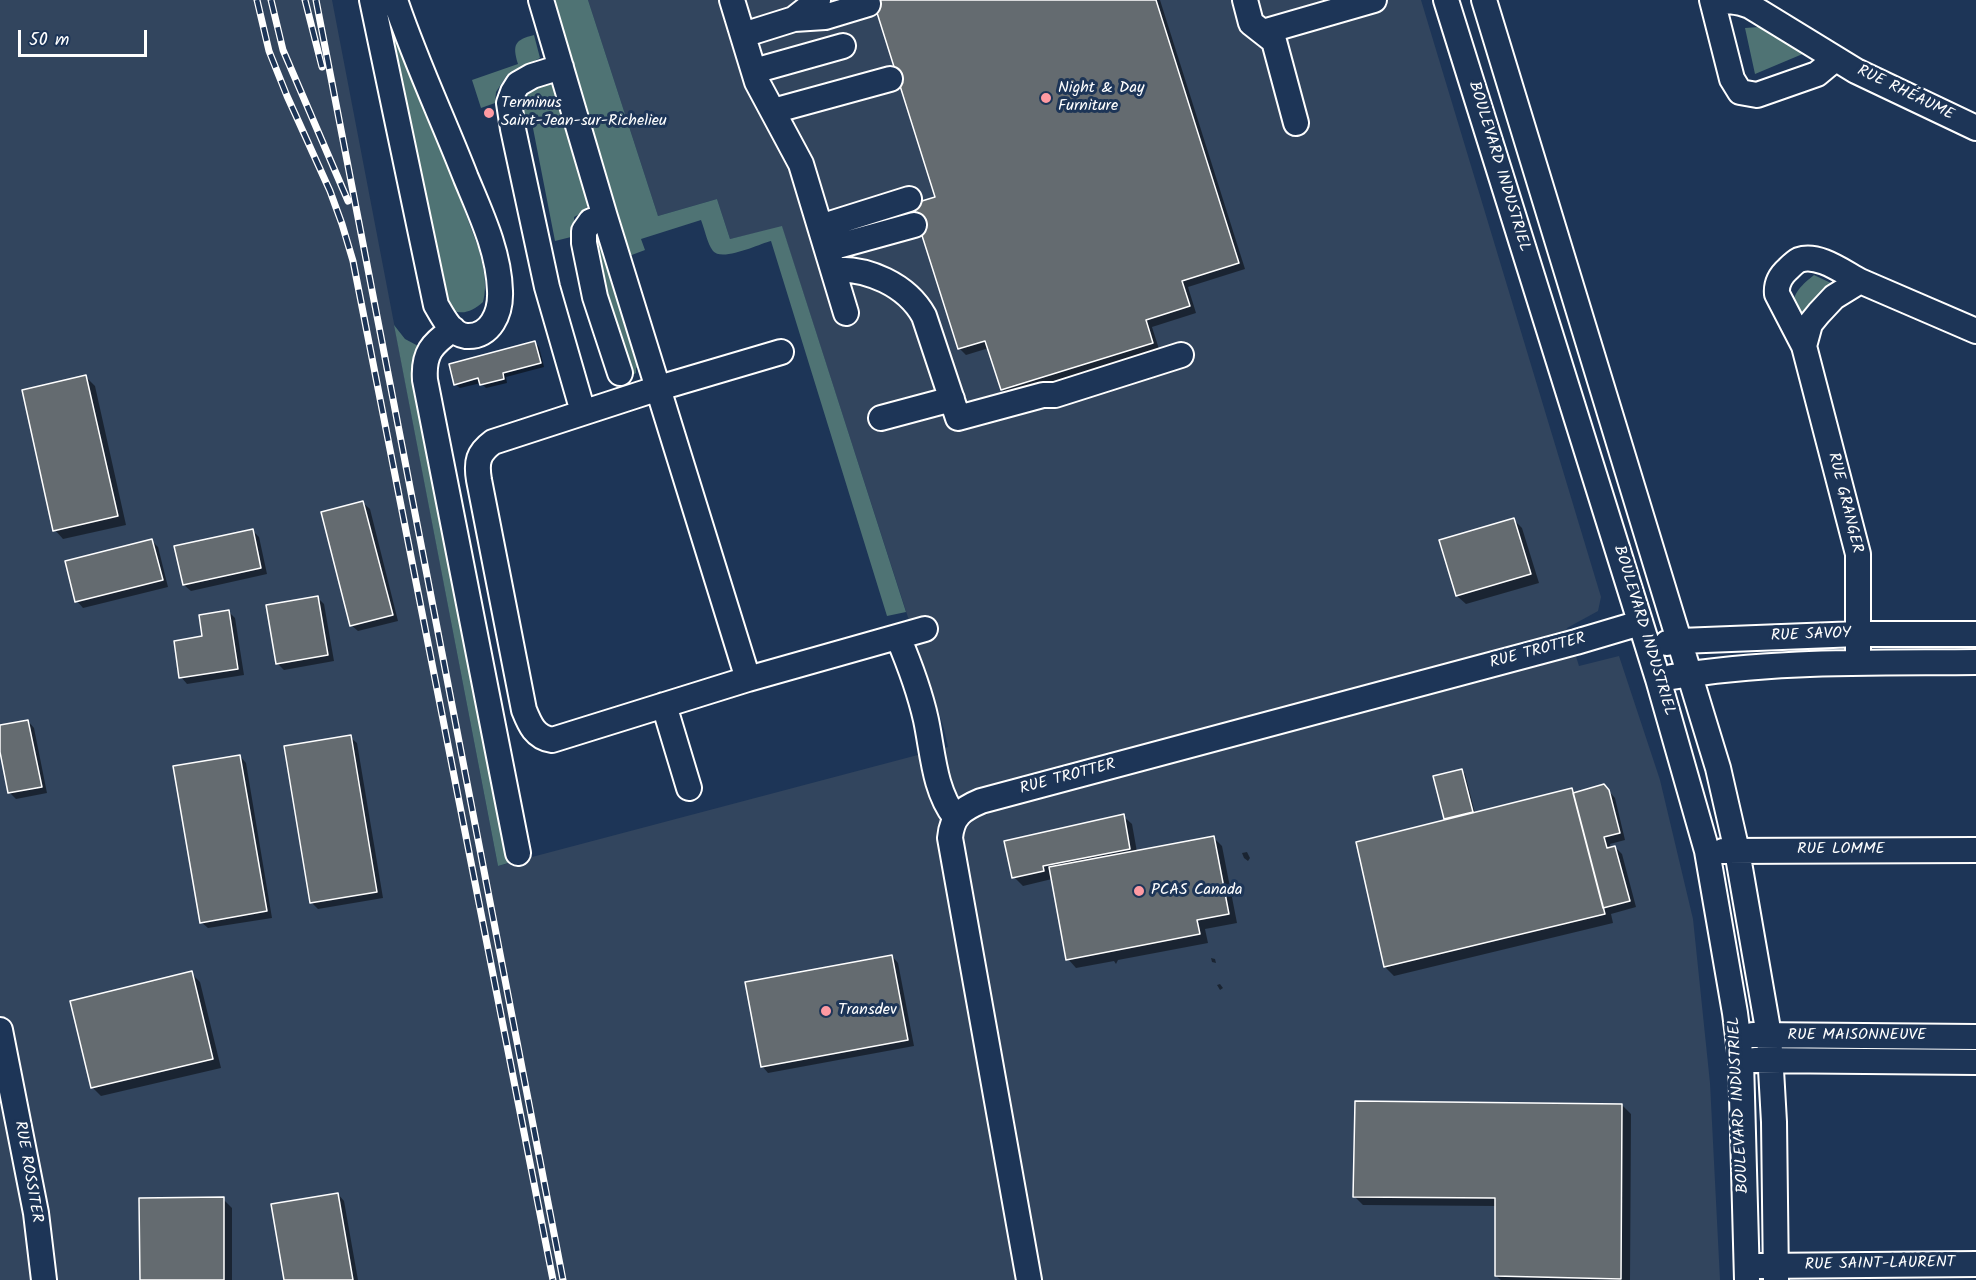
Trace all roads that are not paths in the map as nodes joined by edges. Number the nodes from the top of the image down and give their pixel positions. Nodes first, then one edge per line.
1 (372, 0) edge
2 (395, 0) edge
3 (541, 0) edge
4 (732, 0) edge
5 (818, 0) edge
6 (1245, 0) edge
7 (1374, 0) edge
8 (1446, 0) edge
9 (1484, 0) edge
10 (1712, 2) edge
11 (868, 4) dead end
12 (794, 19) junction
13 (1263, 32) junction
14 (743, 35) junction
15 (843, 46) dead end
16 (1835, 59) junction
17 (561, 67) junction
18 (754, 71) junction
19 (890, 79) dead end
20 (773, 111) junction
21 (1296, 123) dead end
22 (1976, 128) edge
23 (909, 198) dead end
24 (605, 217) junction
25 (914, 225) dead end
26 (826, 249) junction
27 (1860, 281) junction
28 (846, 313) dead end
29 (453, 329) junction
30 (1976, 331) edge
31 (1804, 346) junction
32 (781, 352) dead end
33 (1180, 356) dead end
34 (620, 373) dead end
35 (659, 388) junction
36 (952, 399) junction
37 (583, 412) junction
38 (881, 418) dead end
39 (1640, 622) junction
40 (925, 629) dead end
41 (1858, 634) junction
42 (1976, 634) edge
43 (898, 637) junction
44 (1680, 641) junction
45 (1648, 647) junction
46 (1976, 662) edge
47 (1858, 663) junction
48 (1689, 674) junction
49 (748, 679) junction
50 (1658, 679) junction
51 (664, 705) junction
52 (689, 788) dead end
53 (955, 817) junction
54 (1976, 850) edge
55 (1707, 851) junction
56 (1737, 851) junction
57 (518, 853) dead end
58 (0, 1030) edge
59 (1738, 1035) junction
60 (1769, 1035) junction
61 (1976, 1037) edge
62 (1741, 1060) junction
63 (1771, 1061) junction
64 (1976, 1062) edge
65 (1976, 1264) edge
66 (1747, 1273) edge
67 (1776, 1273) edge
68 (44, 1280) edge
69 (1029, 1280) edge

1 - 29 street
2 - 29 street
3 - 17 street
4 - 14 street
5 - 12 street
6 - 13 street
7 - 13 street
8 - 39 street, BOULEVARD INDUSTRIEL
9 - 44 street, BOULEVARD INDUSTRIEL
10 - 16 street, RUE RHÉAUME
10 - 16 street, RUE RHÉAUME
11 - 12 street
12 - 14 street
13 - 21 street
14 - 18 street
15 - 18 street
16 - 22 street, RUE RHÉAUME
17 - 24 street
17 - 37 street
18 - 20 street
19 - 20 street
20 - 26 street
23 - 26 street
24 - 34 street
24 - 35 street
25 - 26 street
26 - 28 street
26 - 36 street
27 - 30 street, RUE GRANGER
27 - 31 street
27 - 31 street, RUE GRANGER
29 - 57 street
31 - 41 street, RUE GRANGER
32 - 35 street
33 - 36 street
35 - 37 street
35 - 49 street
36 - 38 street
37 - 51 street
39 - 45 street, BOULEVARD INDUSTRIEL
39 - 53 street, RUE TROTTER
40 - 43 street
41 - 42 street, RUE SAVOY
41 - 44 street, RUE SAVOY
41 - 47 street, RUE GRANGER
43 - 49 street
43 - 53 street
44 - 45 street, RUE SAVOY
44 - 48 street, BOULEVARD INDUSTRIEL
45 - 50 street, BOULEVARD INDUSTRIEL
46 - 47 street, RUE SAVOY
47 - 48 street, RUE SAVOY
48 - 50 street, RUE SAVOY
48 - 56 street, BOULEVARD INDUSTRIEL
49 - 51 street
50 - 55 street, BOULEVARD INDUSTRIEL
51 - 52 street
53 - 69 street
54 - 56 street, RUE LOMME
55 - 56 street, RUE LOMME
55 - 59 street, BOULEVARD INDUSTRIEL
56 - 60 street, BOULEVARD INDUSTRIEL
58 - 68 street, RUE ROSSITER
59 - 60 street, RUE MAISONNEUVE
59 - 62 street, BOULEVARD INDUSTRIEL
60 - 61 street, RUE MAISONNEUVE
60 - 63 street, BOULEVARD INDUSTRIEL
62 - 63 street, RUE MAISONNEUVE
62 - 66 street, BOULEVARD INDUSTRIEL
63 - 64 street, RUE MAISONNEUVE
63 - 67 street, BOULEVARD INDUSTRIEL
65 - 67 street, RUE SAINT-LAURENT
66 - 67 street, RUE SAINT-LAURENT

